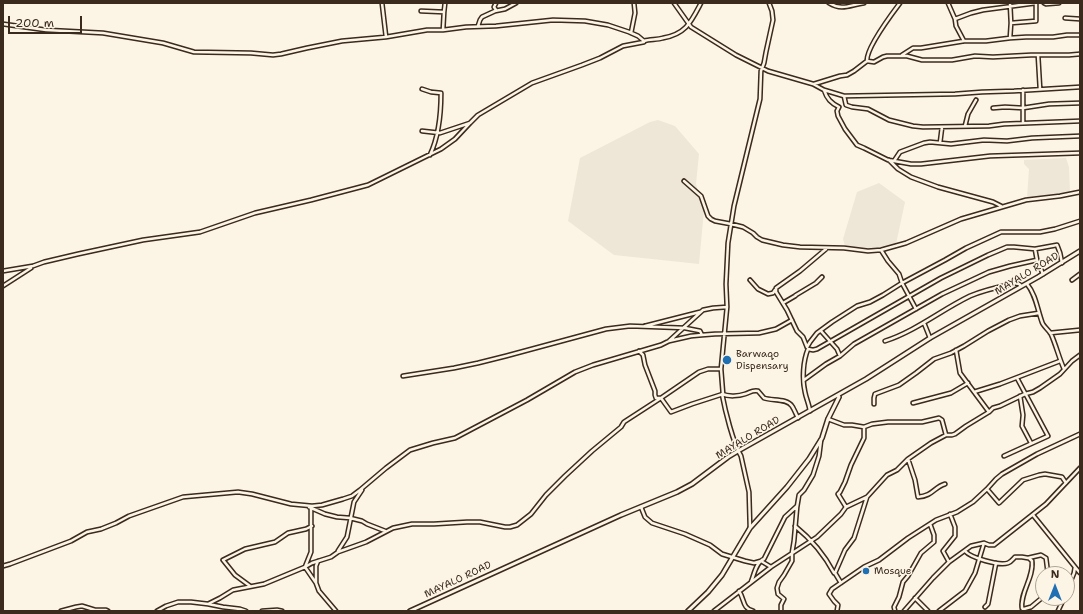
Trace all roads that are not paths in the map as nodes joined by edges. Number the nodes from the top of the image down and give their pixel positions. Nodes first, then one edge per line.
1 (382, 3) edge
2 (445, 3) edge
3 (496, 3) edge
4 (516, 3) edge
5 (634, 3) edge
6 (674, 3) edge
7 (701, 3) edge
8 (769, 3) edge
9 (829, 3) edge
10 (864, 3) edge
11 (900, 3) edge
12 (948, 3) edge
13 (1036, 3) edge
14 (1044, 3) edge
15 (1060, 3) edge
16 (1010, 4) edge
17 (496, 10) junction
18 (421, 11) dead end
19 (444, 12) junction
20 (1065, 18) dead end
21 (955, 19) junction
22 (1080, 19) edge
23 (1011, 23) junction
24 (3, 24) edge
25 (689, 25) junction
26 (478, 26) junction
27 (443, 30) junction
28 (631, 33) junction
29 (1080, 35) edge
30 (386, 37) junction
31 (1010, 38) junction
32 (644, 41) junction
33 (964, 41) junction
34 (1080, 54) edge
35 (1038, 55) junction
36 (901, 56) junction
37 (867, 61) junction
38 (763, 68) junction
39 (813, 84) junction
40 (1080, 87) edge
41 (422, 88) dead end
42 (1040, 89) junction
43 (824, 90) junction
44 (1023, 90) junction
45 (844, 96) junction
46 (976, 100) dead end
47 (1080, 103) edge
48 (846, 105) junction
49 (839, 107) junction
50 (993, 108) dead end
51 (1023, 108) junction
52 (1080, 121) edge
53 (470, 123) junction
54 (1023, 123) junction
55 (965, 126) junction
56 (942, 127) junction
57 (422, 131) dead end
58 (437, 133) junction
59 (1080, 136) edge
60 (940, 143) junction
61 (1080, 153) edge
62 (430, 155) junction
63 (888, 160) junction
64 (894, 161) junction
65 (684, 181) dead end
66 (1080, 192) edge
67 (1002, 206) junction
68 (1080, 221) edge
69 (731, 224) junction
70 (827, 249) junction
71 (1035, 249) junction
72 (880, 250) junction
73 (1080, 251) edge
74 (1037, 260) junction
75 (1062, 263) junction
76 (33, 266) junction
77 (3, 271) edge
78 (1043, 274) junction
79 (1080, 274) edge
80 (822, 277) dead end
81 (750, 280) dead end
82 (1072, 280) dead end
83 (902, 283) junction
84 (1027, 284) junction
85 (3, 286) edge
86 (1021, 286) junction
87 (775, 290) junction
88 (909, 296) junction
89 (783, 303) junction
90 (727, 307) junction
91 (916, 309) junction
92 (700, 312) junction
93 (1039, 313) junction
94 (792, 320) junction
95 (924, 323) junction
96 (643, 327) junction
97 (684, 328) junction
98 (1080, 330) edge
99 (820, 331) junction
100 (1050, 333) junction
101 (724, 334) junction
102 (702, 336) junction
103 (930, 338) junction
104 (669, 341) junction
105 (831, 341) junction
106 (885, 341) dead end
107 (808, 348) junction
108 (956, 350) junction
109 (639, 351) junction
110 (1080, 355) edge
111 (840, 356) junction
112 (1060, 361) junction
113 (721, 369) junction
114 (1064, 369) junction
115 (403, 376) dead end
116 (1017, 378) junction
117 (804, 380) junction
118 (968, 383) junction
119 (974, 392) junction
120 (722, 394) junction
121 (1025, 394) junction
122 (838, 395) junction
123 (1020, 396) junction
124 (661, 398) junction
125 (914, 403) dead end
126 (874, 404) dead end
127 (810, 412) junction
128 (989, 412) junction
129 (798, 418) junction
130 (828, 419) junction
131 (864, 427) junction
132 (1080, 434) edge
133 (946, 435) junction
134 (822, 438) junction
135 (1031, 443) junction
136 (738, 451) junction
137 (1004, 456) dead end
138 (908, 459) junction
139 (1080, 468) edge
140 (1066, 483) junction
141 (366, 484) junction
142 (945, 484) dead end
143 (987, 489) junction
144 (867, 497) junction
145 (797, 505) junction
146 (306, 506) junction
147 (641, 507) junction
148 (846, 507) junction
149 (311, 508) junction
150 (950, 514) junction
151 (1033, 515) junction
152 (350, 518) junction
153 (930, 524) junction
154 (312, 526) junction
155 (795, 526) junction
156 (750, 528) junction
157 (386, 531) junction
158 (812, 540) junction
159 (984, 543) junction
160 (965, 551) junction
161 (338, 552) junction
162 (792, 553) junction
163 (733, 557) junction
164 (1028, 558) junction
165 (979, 559) junction
166 (318, 561) junction
167 (761, 561) junction
168 (949, 562) junction
169 (996, 562) junction
170 (3, 566) edge
171 (1047, 566) edge
172 (1074, 566) edge
173 (305, 567) junction
174 (771, 567) junction
175 (1075, 567) edge
176 (835, 573) junction
177 (1080, 573) edge
178 (316, 583) junction
179 (750, 583) junction
180 (841, 583) junction
181 (251, 586) junction
182 (739, 591) junction
183 (915, 598) junction
184 (208, 604) junction
185 (1035, 604) edge
186 (985, 606) dead end
187 (1023, 610) edge
188 (61, 611) edge
189 (108, 611) edge
190 (157, 611) edge
191 (246, 611) edge
192 (262, 611) edge
193 (282, 611) edge
194 (336, 611) edge
195 (410, 611) edge
196 (688, 611) edge
197 (714, 611) edge
198 (753, 611) edge
199 (781, 611) edge
200 (838, 611) edge
201 (894, 611) edge
202 (904, 611) edge
203 (928, 611) edge
204 (938, 611) edge

1 - 30 street
2 - 19 street
3 - 17 street
4 - 17 street
5 - 28 street
6 - 25 street
7 - 25 street
8 - 38 street
9 - 10 street
11 - 37 street
12 - 21 street
13 - 16 street
13 - 23 street
14 - 15 street
16 - 21 street
16 - 23 street
17 - 26 street
18 - 19 street
19 - 27 street
20 - 22 street
21 - 33 street
23 - 31 street
24 - 30 street
25 - 32 street
25 - 38 street
26 - 27 street
26 - 28 street
27 - 30 street
28 - 32 street
29 - 31 street
31 - 33 street
32 - 53 street
33 - 36 street
34 - 35 street
35 - 36 street
35 - 42 street
36 - 37 street
37 - 39 street
38 - 39 street
38 - 69 street
39 - 43 street
40 - 42 street
41 - 58 street
42 - 44 street
43 - 45 street
43 - 49 street
44 - 45 street
44 - 51 street
45 - 48 street
46 - 55 street
47 - 51 street
48 - 49 street
48 - 56 street
49 - 63 street
50 - 51 street
51 - 54 street
52 - 54 street
53 - 58 street
53 - 62 street
54 - 55 street
55 - 56 street
56 - 60 street
57 - 58 street
58 - 62 street
59 - 60 street
60 - 64 street
61 - 64 street
62 - 76 street
63 - 64 street
63 - 67 street
65 - 69 street
66 - 67 street
67 - 72 street
68 - 83 street
69 - 70 street
69 - 90 street
70 - 72 street
70 - 87 street
71 - 74 street
71 - 75 street
71 - 88 street
72 - 83 street
73 - 75 street, MAYALO ROAD
74 - 78 street
74 - 91 street
75 - 78 street, MAYALO ROAD
76 - 77 street
76 - 85 street
78 - 84 street, MAYALO ROAD
79 - 82 street
80 - 89 street
81 - 87 street
83 - 88 street
83 - 99 street
84 - 86 street, MAYALO ROAD
84 - 93 street
86 - 95 street
86 - 103 street, MAYALO ROAD
87 - 89 street
88 - 91 street
88 - 105 street
89 - 94 street
90 - 92 street
90 - 101 street
91 - 111 street
92 - 96 street
92 - 97 street
93 - 100 street
93 - 108 street
94 - 101 street
94 - 107 street
95 - 103 street
95 - 106 street
96 - 97 street
96 - 115 street
97 - 102 street
97 - 104 street
98 - 100 street
99 - 105 street
99 - 107 street
100 - 112 street
101 - 102 street
101 - 113 street
102 - 104 street
103 - 122 street, MAYALO ROAD
104 - 109 street
105 - 107 street
105 - 111 street
107 - 117 street
108 - 118 street
108 - 126 street
109 - 124 street
109 - 141 street
110 - 114 street
111 - 117 street
112 - 114 street
112 - 116 street
113 - 120 street
113 - 124 street
114 - 121 street
116 - 119 street
116 - 121 street
117 - 127 street
118 - 119 street
118 - 125 street
119 - 128 street
120 - 124 street
120 - 129 street
120 - 136 street
121 - 123 street
121 - 135 street
122 - 127 street, MAYALO ROAD
122 - 130 street
123 - 128 street
123 - 135 street
124 - 157 street
127 - 129 street, MAYALO ROAD
128 - 133 street
129 - 136 street, MAYALO ROAD
130 - 131 street
130 - 134 street
131 - 133 street
131 - 148 street
132 - 143 street
133 - 138 street
134 - 145 street
134 - 156 street
135 - 137 street
136 - 147 street, MAYALO ROAD
136 - 156 street
138 - 142 street
138 - 144 street
139 - 140 street
140 - 143 street
140 - 151 street
141 - 146 street
141 - 152 street
143 - 150 street
144 - 148 street
144 - 176 street
145 - 155 street
145 - 167 street
146 - 149 street
146 - 170 street
147 - 163 street
147 - 195 street, MAYALO ROAD
148 - 158 street
149 - 152 street
149 - 154 street
150 - 153 street
150 - 168 street
151 - 159 street
151 - 172 street
152 - 157 street
152 - 161 street
153 - 180 street
153 - 201 street
154 - 173 street
154 - 181 street
155 - 158 street
155 - 162 street
156 - 163 street
157 - 161 street
158 - 162 street
158 - 176 street
159 - 160 street
159 - 165 street
160 - 165 street
160 - 168 street
161 - 166 street
162 - 174 street
162 - 199 street
163 - 167 street
163 - 196 street
164 - 169 street
164 - 171 street
164 - 187 street
165 - 169 street
165 - 204 street
166 - 173 street
166 - 178 street
167 - 174 street
167 - 179 street
168 - 183 street
169 - 186 street
173 - 178 street
173 - 181 street
174 - 179 street
175 - 177 street
176 - 180 street
178 - 194 street
179 - 182 street
180 - 200 street
181 - 184 street
182 - 197 street
182 - 198 street
183 - 202 street
183 - 203 street
184 - 190 street
184 - 191 street
185 - 187 street
188 - 189 street
192 - 193 street

